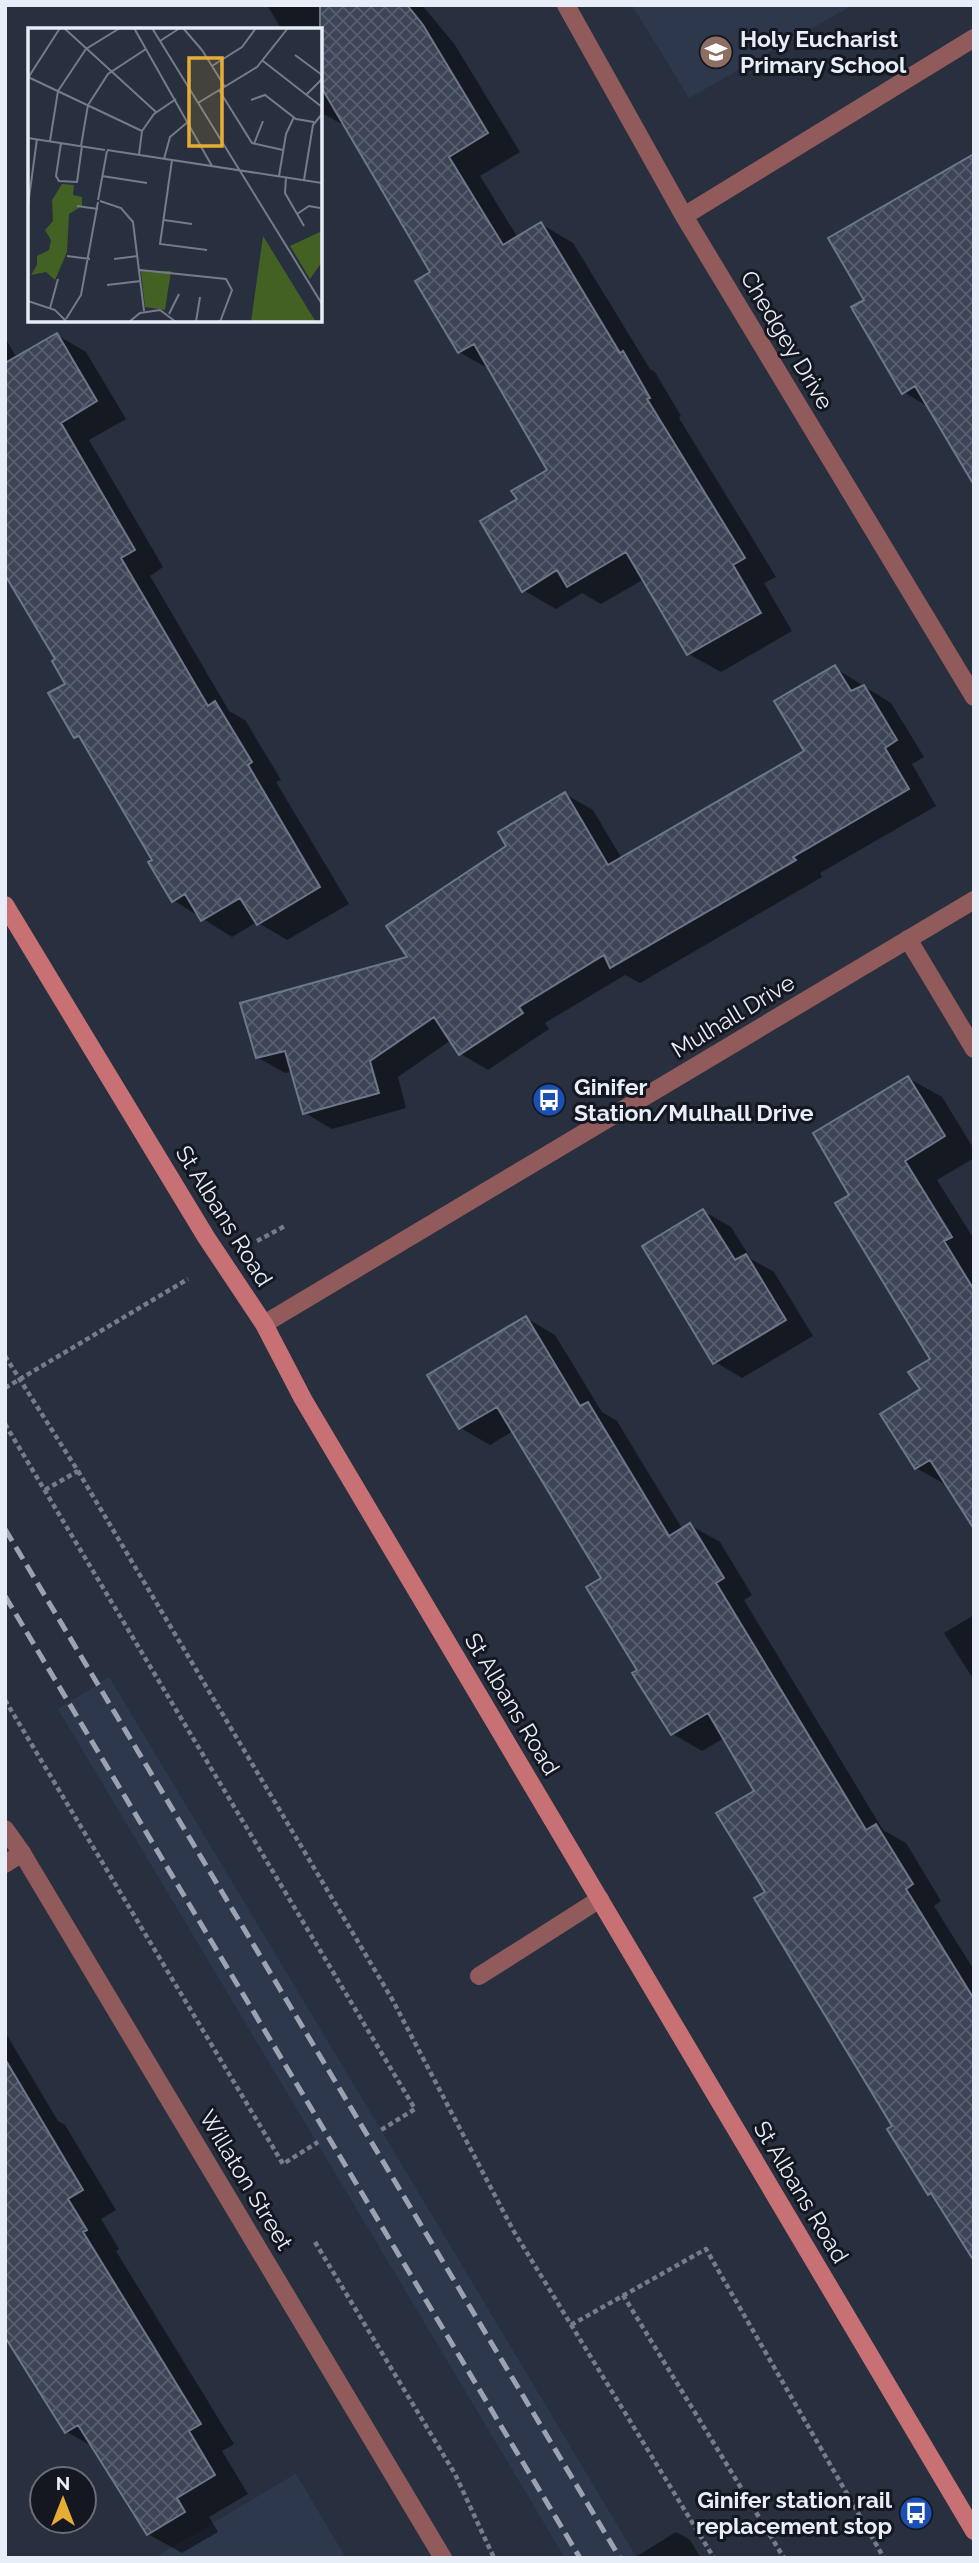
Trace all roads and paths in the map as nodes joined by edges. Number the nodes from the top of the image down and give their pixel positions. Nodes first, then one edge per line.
1 (566, 5) edge
2 (974, 38) edge
3 (684, 216) junction
4 (974, 697) edge
5 (974, 900) edge
6 (5, 905) edge
7 (908, 939) junction
8 (974, 1049) edge
9 (285, 1226) dead end
10 (221, 1260) junction
11 (264, 1324) junction
12 (5, 1356) edge
13 (20, 1378) junction
14 (5, 1388) edge
15 (5, 1424) edge
16 (78, 1471) junction
17 (45, 1490) junction
18 (5, 1700) edge
19 (5, 1829) edge
20 (22, 1853) junction
21 (5, 1864) edge
22 (600, 1899) junction
23 (479, 1976) dead end
24 (381, 2130) dead end
25 (318, 2142) dead end
26 (315, 2242) dead end
27 (623, 2295) junction
28 (572, 2325) junction
29 (974, 2531) edge
30 (443, 2558) edge
31 (494, 2558) edge
32 (714, 2558) edge
33 (784, 2558) edge
34 (884, 2558) edge

1 - 3 street, Chedgey Drive
2 - 3 street
3 - 4 street, Chedgey Drive
5 - 7 street, Mulhall Drive
6 - 10 main road, St Albans Road
7 - 8 street
7 - 11 street, Mulhall Drive
9 - 10 path
10 - 11 main road, St Albans Road
10 - 13 path
11 - 22 main road, St Albans Road
12 - 13 path
13 - 14 path
13 - 16 path
15 - 17 path
16 - 17 path
16 - 28 path
17 - 24 path
18 - 25 path
19 - 20 street, Willaton Street
20 - 21 street
20 - 30 street, Willaton Street
22 - 23 street
22 - 29 main road, St Albans Road
26 - 31 path
27 - 28 path
27 - 33 path
27 - 34 path
28 - 32 path

